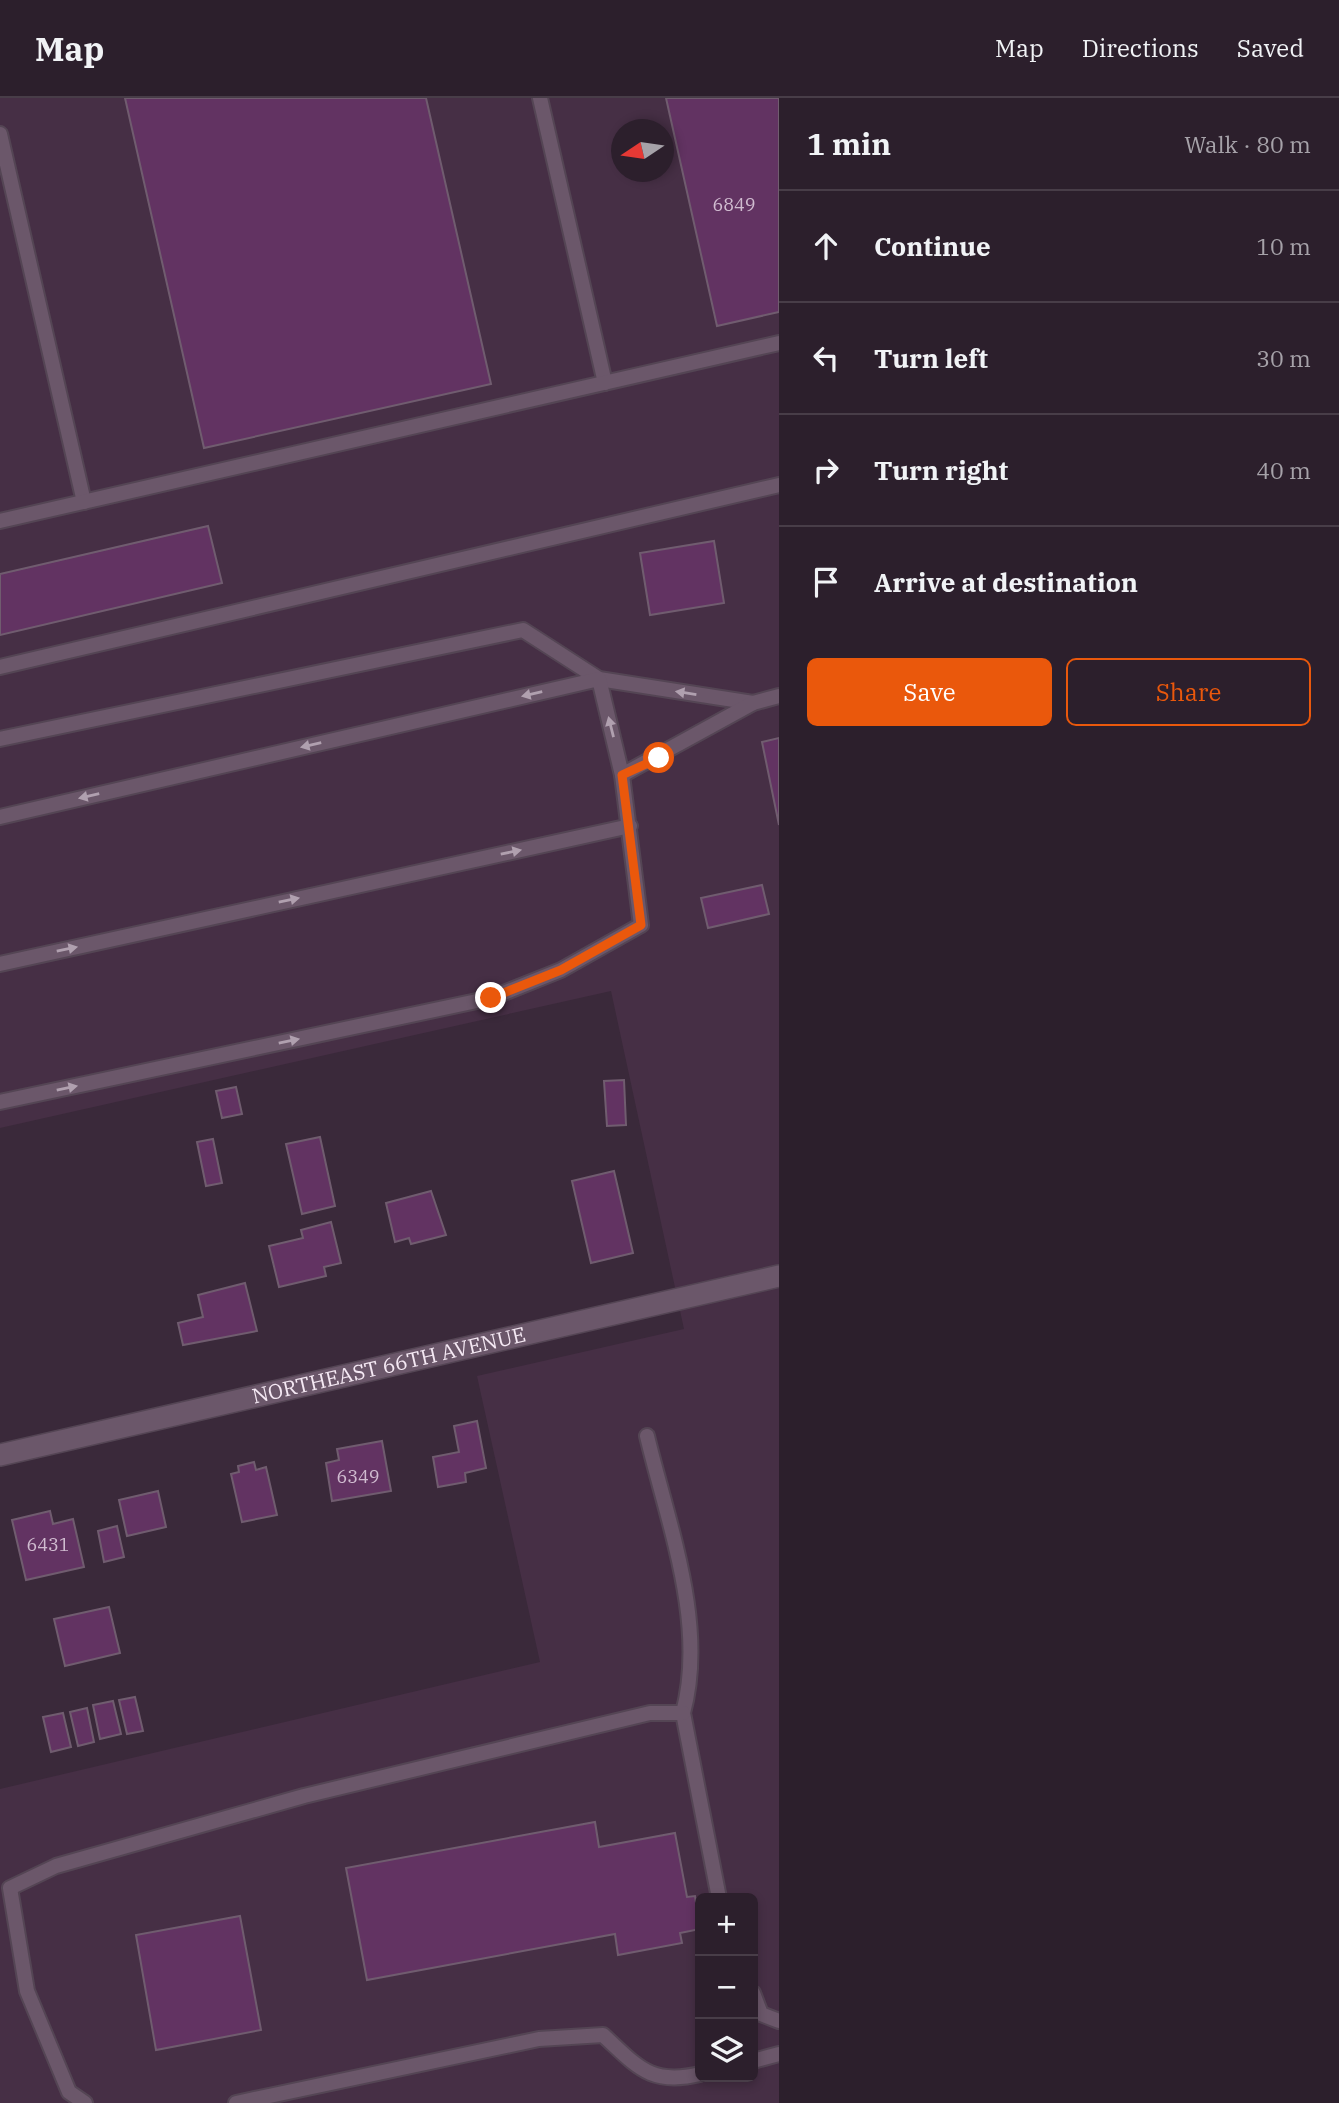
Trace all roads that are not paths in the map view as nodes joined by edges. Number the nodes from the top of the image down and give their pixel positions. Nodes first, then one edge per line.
1 (540, 98) edge
2 (0, 134) edge
3 (779, 343) edge
4 (605, 383) junction
5 (779, 485) edge
6 (84, 502) junction
7 (0, 521) edge
8 (0, 667) edge
9 (599, 679) junction
10 (779, 696) edge
11 (753, 703) junction
12 (0, 739) edge
13 (622, 775) junction
14 (0, 817) edge
15 (630, 826) junction
16 (0, 964) edge
17 (0, 1102) edge
18 (779, 1276) edge
19 (647, 1436) dead end
20 (0, 1455) edge
21 (683, 1713) junction
22 (718, 1893) edge
23 (758, 2006) edge
24 (779, 2021) edge
25 (779, 2054) edge
26 (758, 2060) edge
27 (695, 2075) edge
28 (85, 2103) edge
29 (236, 2103) edge

1 - 4 lane
2 - 6 lane
3 - 4 lane
4 - 6 lane
5 - 8 lane
6 - 7 lane
11 -> 9 lane
9 - 12 lane
13 -> 9 lane
9 -> 14 lane
10 - 11 lane
11 - 13 lane
13 - 15 lane
16 -> 15 lane
17 -> 15 lane
18 - 20 street, NORTHEAST 66TH AVENUE
19 - 21 lane
21 - 22 lane
21 - 28 lane
23 - 24 lane
25 - 26 lane
27 - 29 lane

